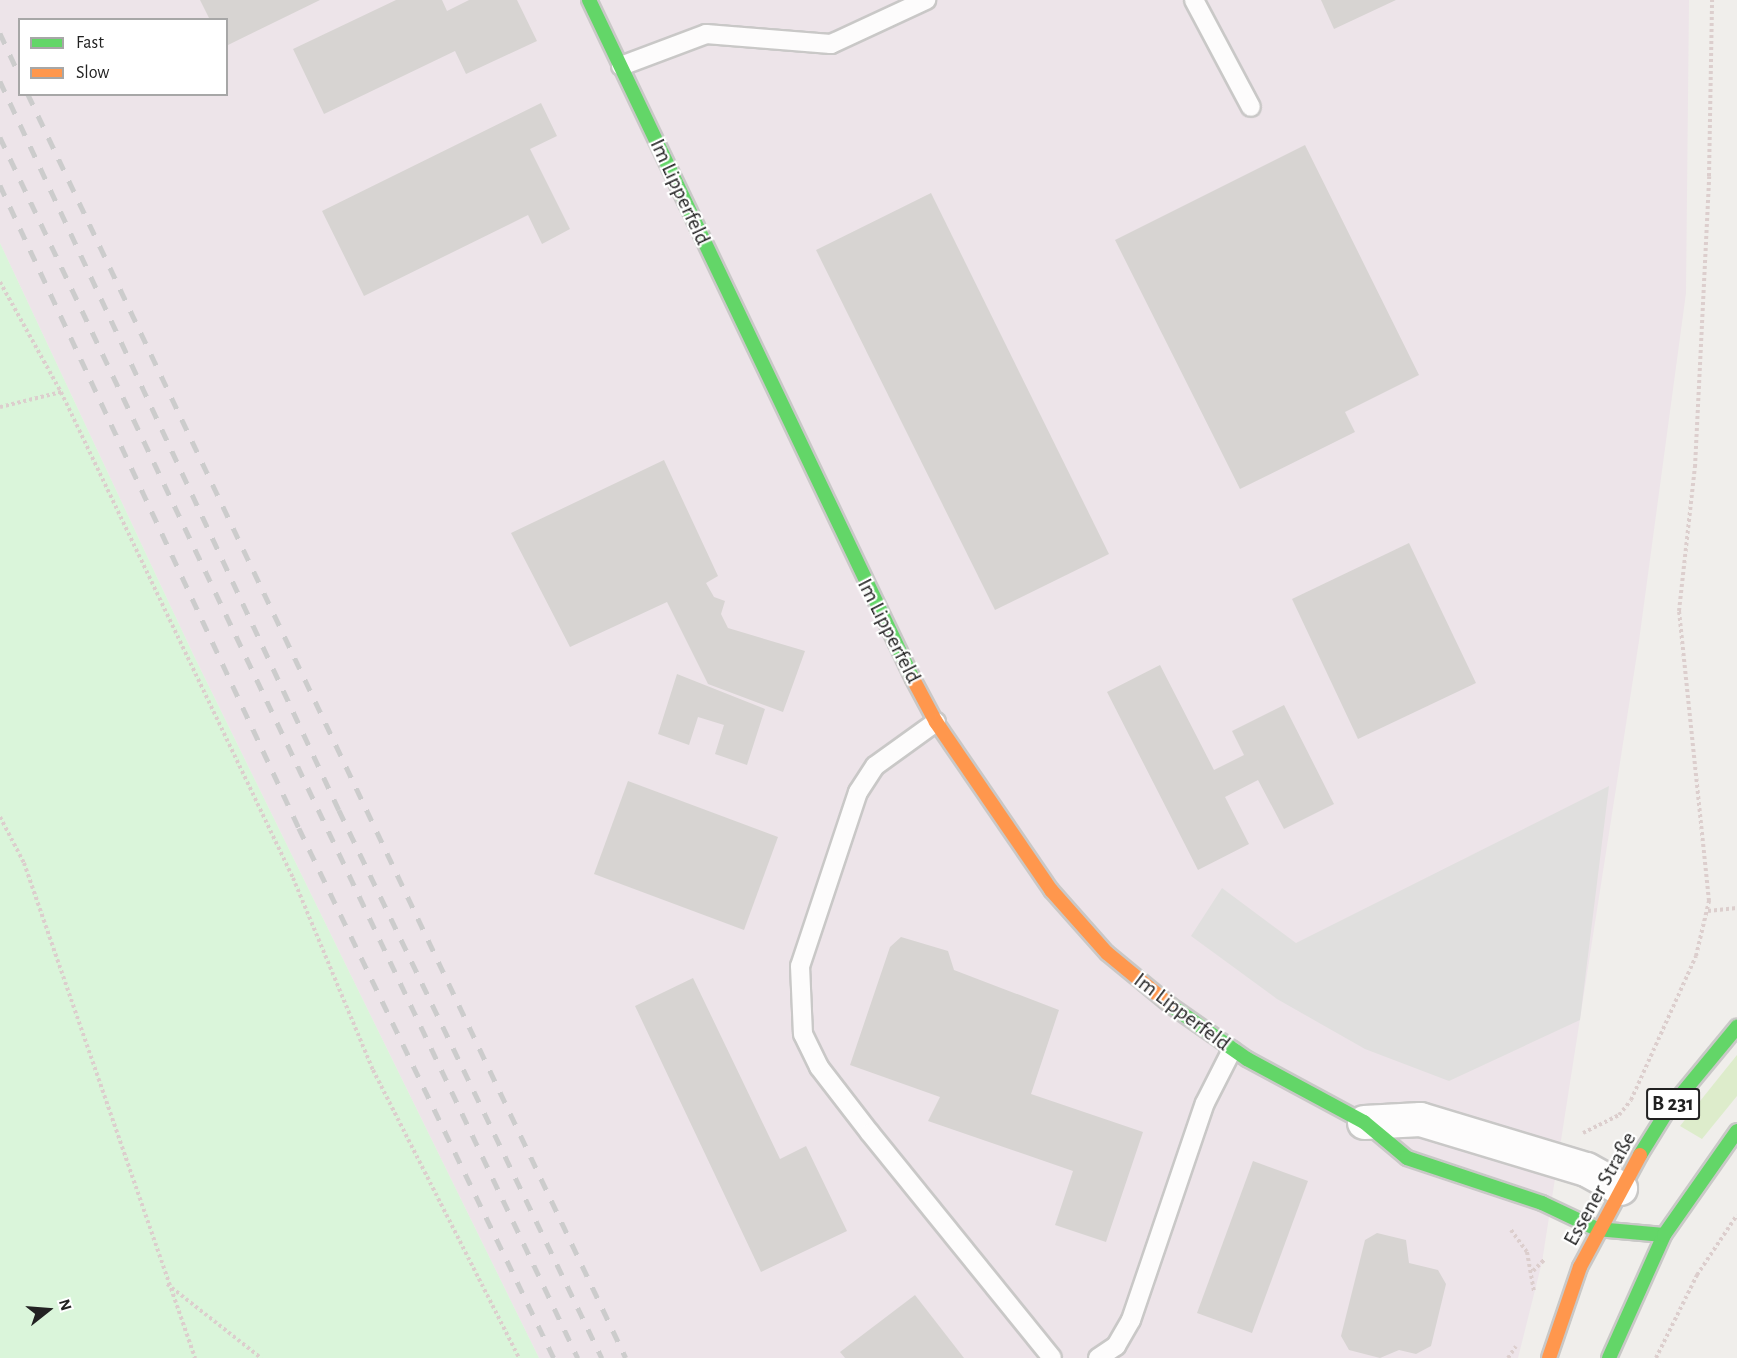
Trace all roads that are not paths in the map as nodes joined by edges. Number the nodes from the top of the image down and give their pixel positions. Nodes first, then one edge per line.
1 (589, 0) edge
2 (926, 0) edge
3 (1194, 0) edge
4 (621, 66) junction
5 (1251, 107) dead end
6 (936, 722) junction
7 (1737, 1027) edge
8 (1232, 1050) junction
9 (1364, 1122) junction
10 (1737, 1131) edge
11 (1627, 1196) junction
12 (1649, 1220) dead end
13 (1597, 1229) junction
14 (1664, 1235) junction
15 (1113, 1352) edge
16 (1052, 1358) edge
17 (1098, 1358) edge
18 (1548, 1358) edge
19 (1609, 1358) edge

1 - 4 street, Im Lipperfeld
2 - 4 lane
3 - 5 lane
4 - 6 street, Im Lipperfeld
6 - 8 street, Im Lipperfeld
6 - 16 lane
7 - 11 street, Essener Straße / B 231
8 - 9 street, Im Lipperfeld
8 - 15 lane
9 - 11 street
9 - 13 street, Im Lipperfeld
10 - 14 street
11 - 13 street, Essener Straße / B 231
12 - 14 street
13 - 14 street
13 - 18 street, Essener Straße / B 231
14 - 19 street
15 - 17 lane

